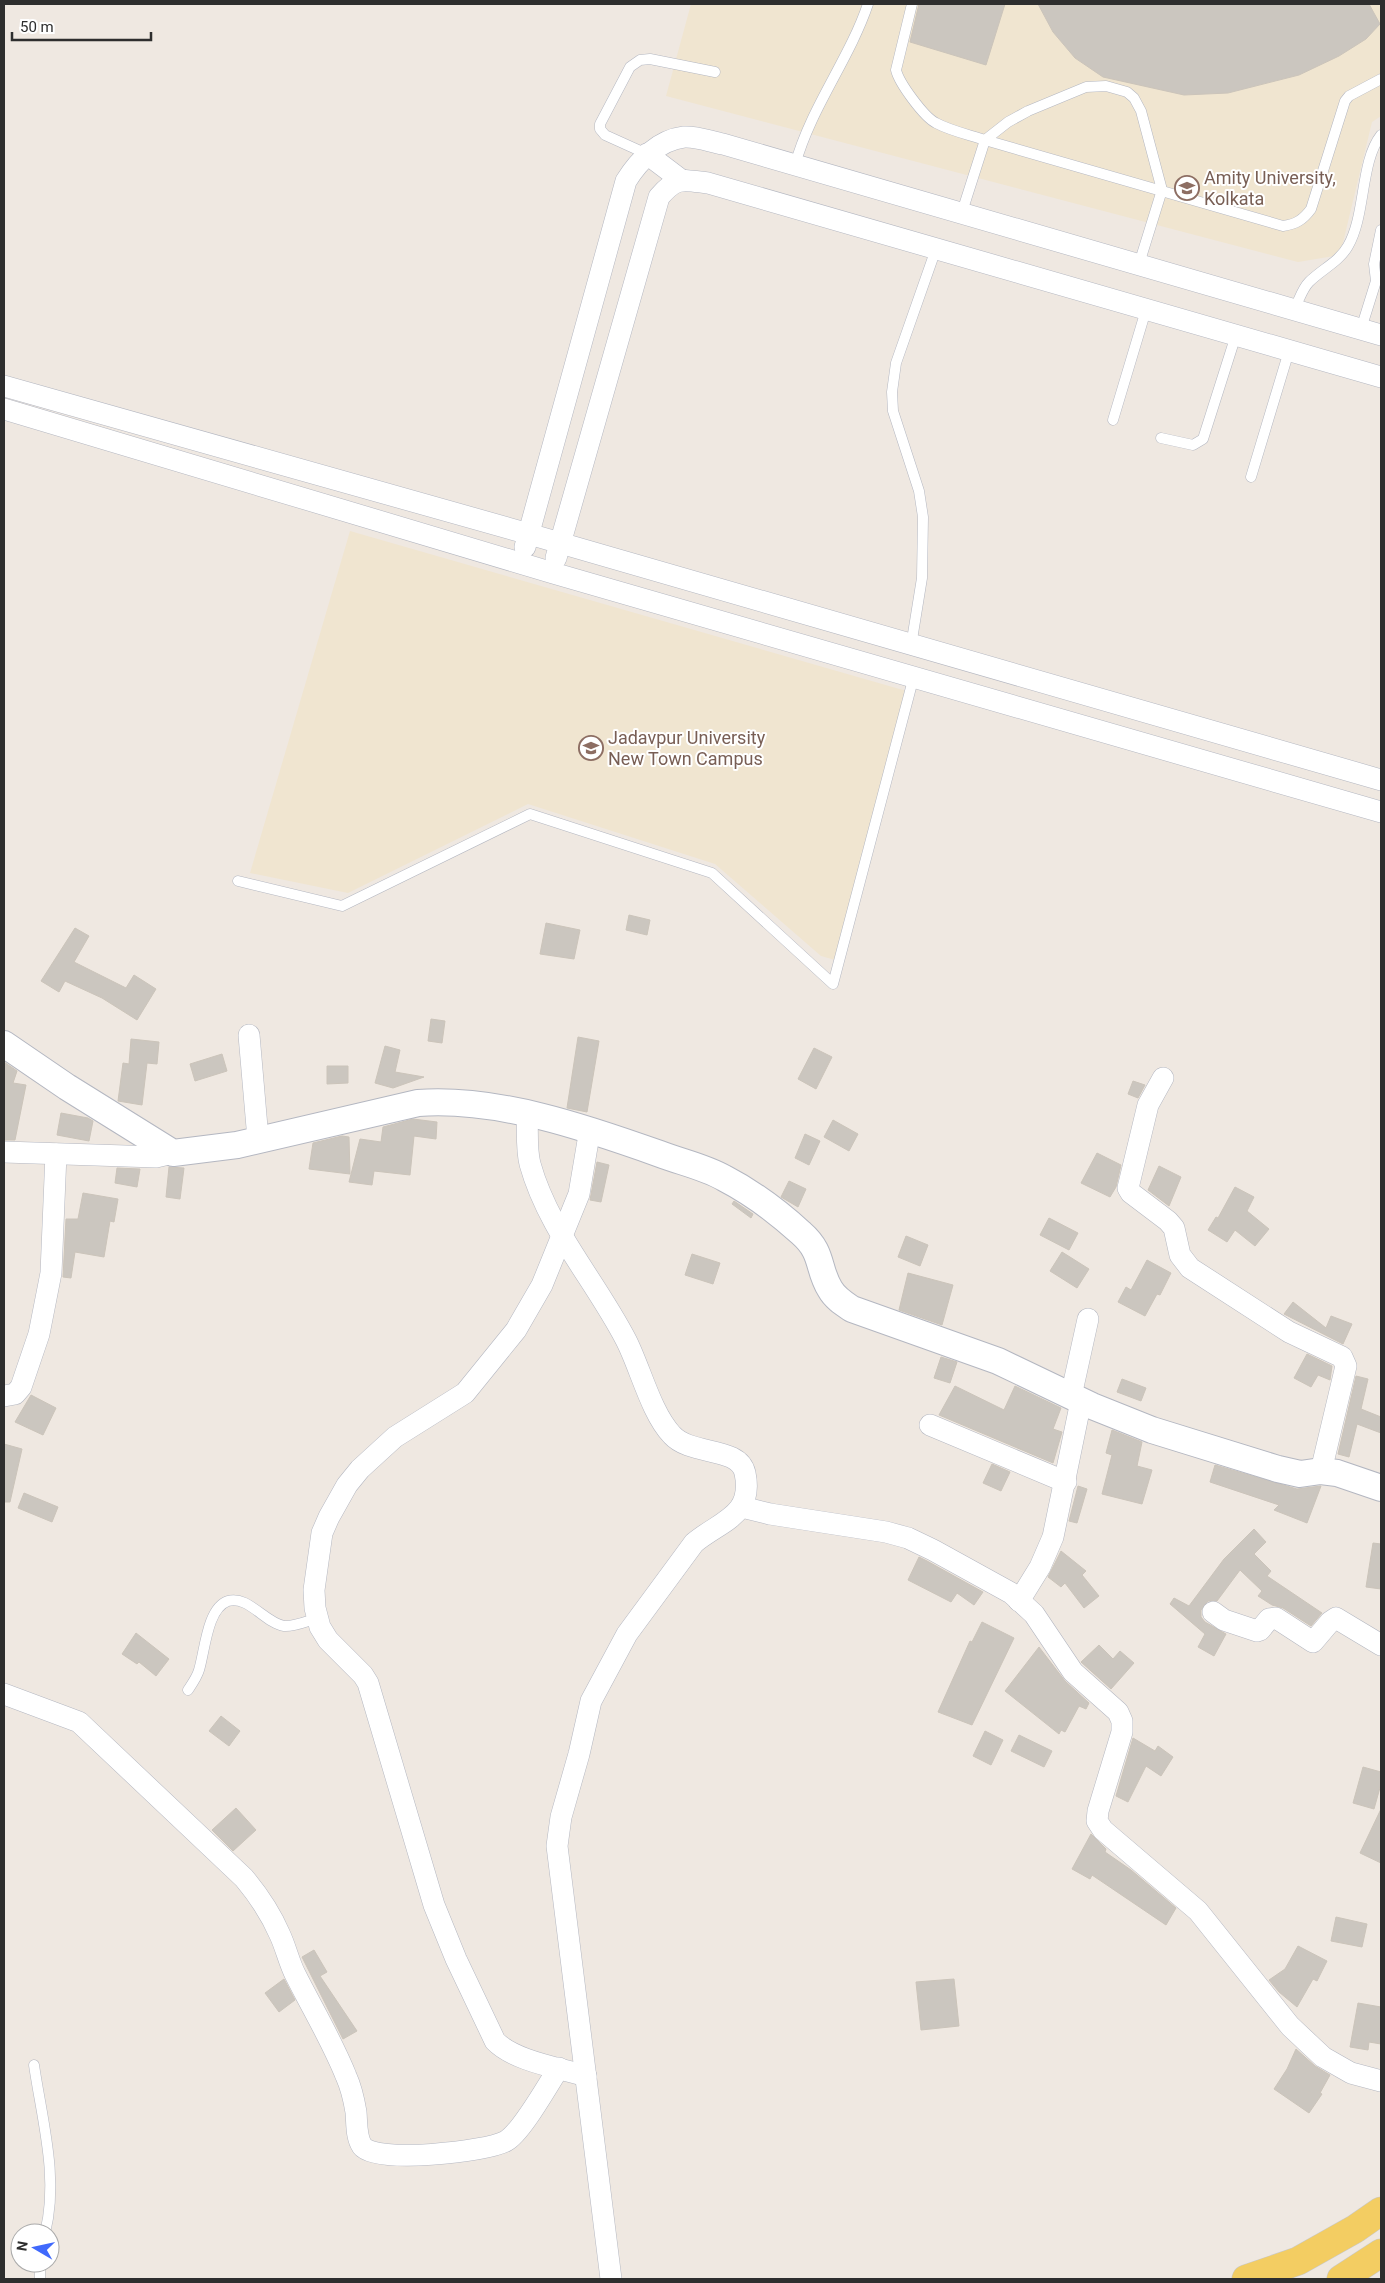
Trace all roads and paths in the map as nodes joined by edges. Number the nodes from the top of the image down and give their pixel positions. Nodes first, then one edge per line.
1 (868, 4) edge
2 (912, 4) edge
3 (715, 72) dead end
4 (1381, 79) edge
5 (1381, 135) edge
6 (985, 140) junction
7 (647, 154) junction
8 (795, 165) junction
9 (680, 179) junction
10 (1162, 190) junction
11 (962, 212) junction
12 (1381, 230) edge
13 (936, 249) junction
14 (1139, 264) junction
15 (1294, 309) junction
16 (1146, 310) junction
17 (1361, 329) junction
18 (1381, 335) edge
19 (1236, 336) junction
20 (1290, 351) junction
21 (1381, 377) edge
22 (4, 386) edge
23 (4, 409) edge
24 (1113, 420) dead end
25 (1161, 438) dead end
26 (1251, 477) dead end
27 (528, 534) junction
28 (560, 544) junction
29 (520, 562) junction
30 (553, 573) junction
31 (911, 646) junction
32 (914, 676) junction
33 (1381, 780) edge
34 (1381, 812) edge
35 (238, 881) dead end
36 (249, 1035) dead end
37 (4, 1044) edge
38 (1162, 1078) dead end
39 (527, 1115) junction
40 (590, 1129) junction
41 (258, 1140) junction
42 (4, 1152) edge
43 (173, 1153) junction
44 (56, 1154) junction
45 (562, 1237) junction
46 (1088, 1319) dead end
47 (4, 1396) edge
48 (1076, 1398) junction
49 (930, 1424) dead end
50 (1321, 1471) junction
51 (1066, 1482) junction
52 (1381, 1488) edge
53 (742, 1508) junction
54 (1019, 1601) junction
55 (1213, 1612) dead end
56 (318, 1618) junction
57 (1381, 1645) edge
58 (188, 1690) dead end
59 (4, 1694) edge
60 (34, 2065) dead end
61 (559, 2068) junction
62 (586, 2076) junction
63 (1381, 2081) edge
64 (1381, 2211) edge
65 (48, 2223) edge
66 (1381, 2253) edge
67 (612, 2279) edge
68 (1246, 2279) edge
69 (1341, 2279) edge

1 - 8 lane
2 - 6 lane
3 - 7 lane
4 - 10 lane
5 - 15 lane
6 - 10 lane
6 - 10 lane
6 - 11 lane
7 - 8 street
7 - 9 street
7 - 27 street
8 - 11 street
9 - 13 street
9 - 28 street
10 - 14 lane
11 - 14 street
12 - 17 lane
13 - 16 street
13 - 31 lane
14 - 15 street
15 - 17 street
16 - 19 street
16 - 24 lane
17 - 18 street
19 - 20 street
19 - 25 lane
20 - 21 street
20 - 26 lane
22 - 27 street
23 - 29 street
27 - 28 street
27 - 29 street
28 - 30 street
28 - 31 street
29 - 30 street
30 - 32 street
31 - 33 street
32 - 34 street
32 - 35 lane
36 - 41 street
37 - 43 street
38 - 50 street
39 - 40 street
39 - 41 street
39 - 45 street
40 - 45 street
40 - 48 street
41 - 43 street
42 - 44 street
43 - 44 street
44 - 47 street
45 - 53 street
45 - 56 street
46 - 48 street
48 - 50 street
48 - 51 street
49 - 51 street
50 - 52 street
51 - 54 street
53 - 54 street
53 - 62 street
54 - 63 street
55 - 57 street
56 - 58 lane
56 - 61 street
59 - 61 street
60 - 65 lane
61 - 62 street
62 - 67 street
64 - 68 main road
66 - 69 main road

